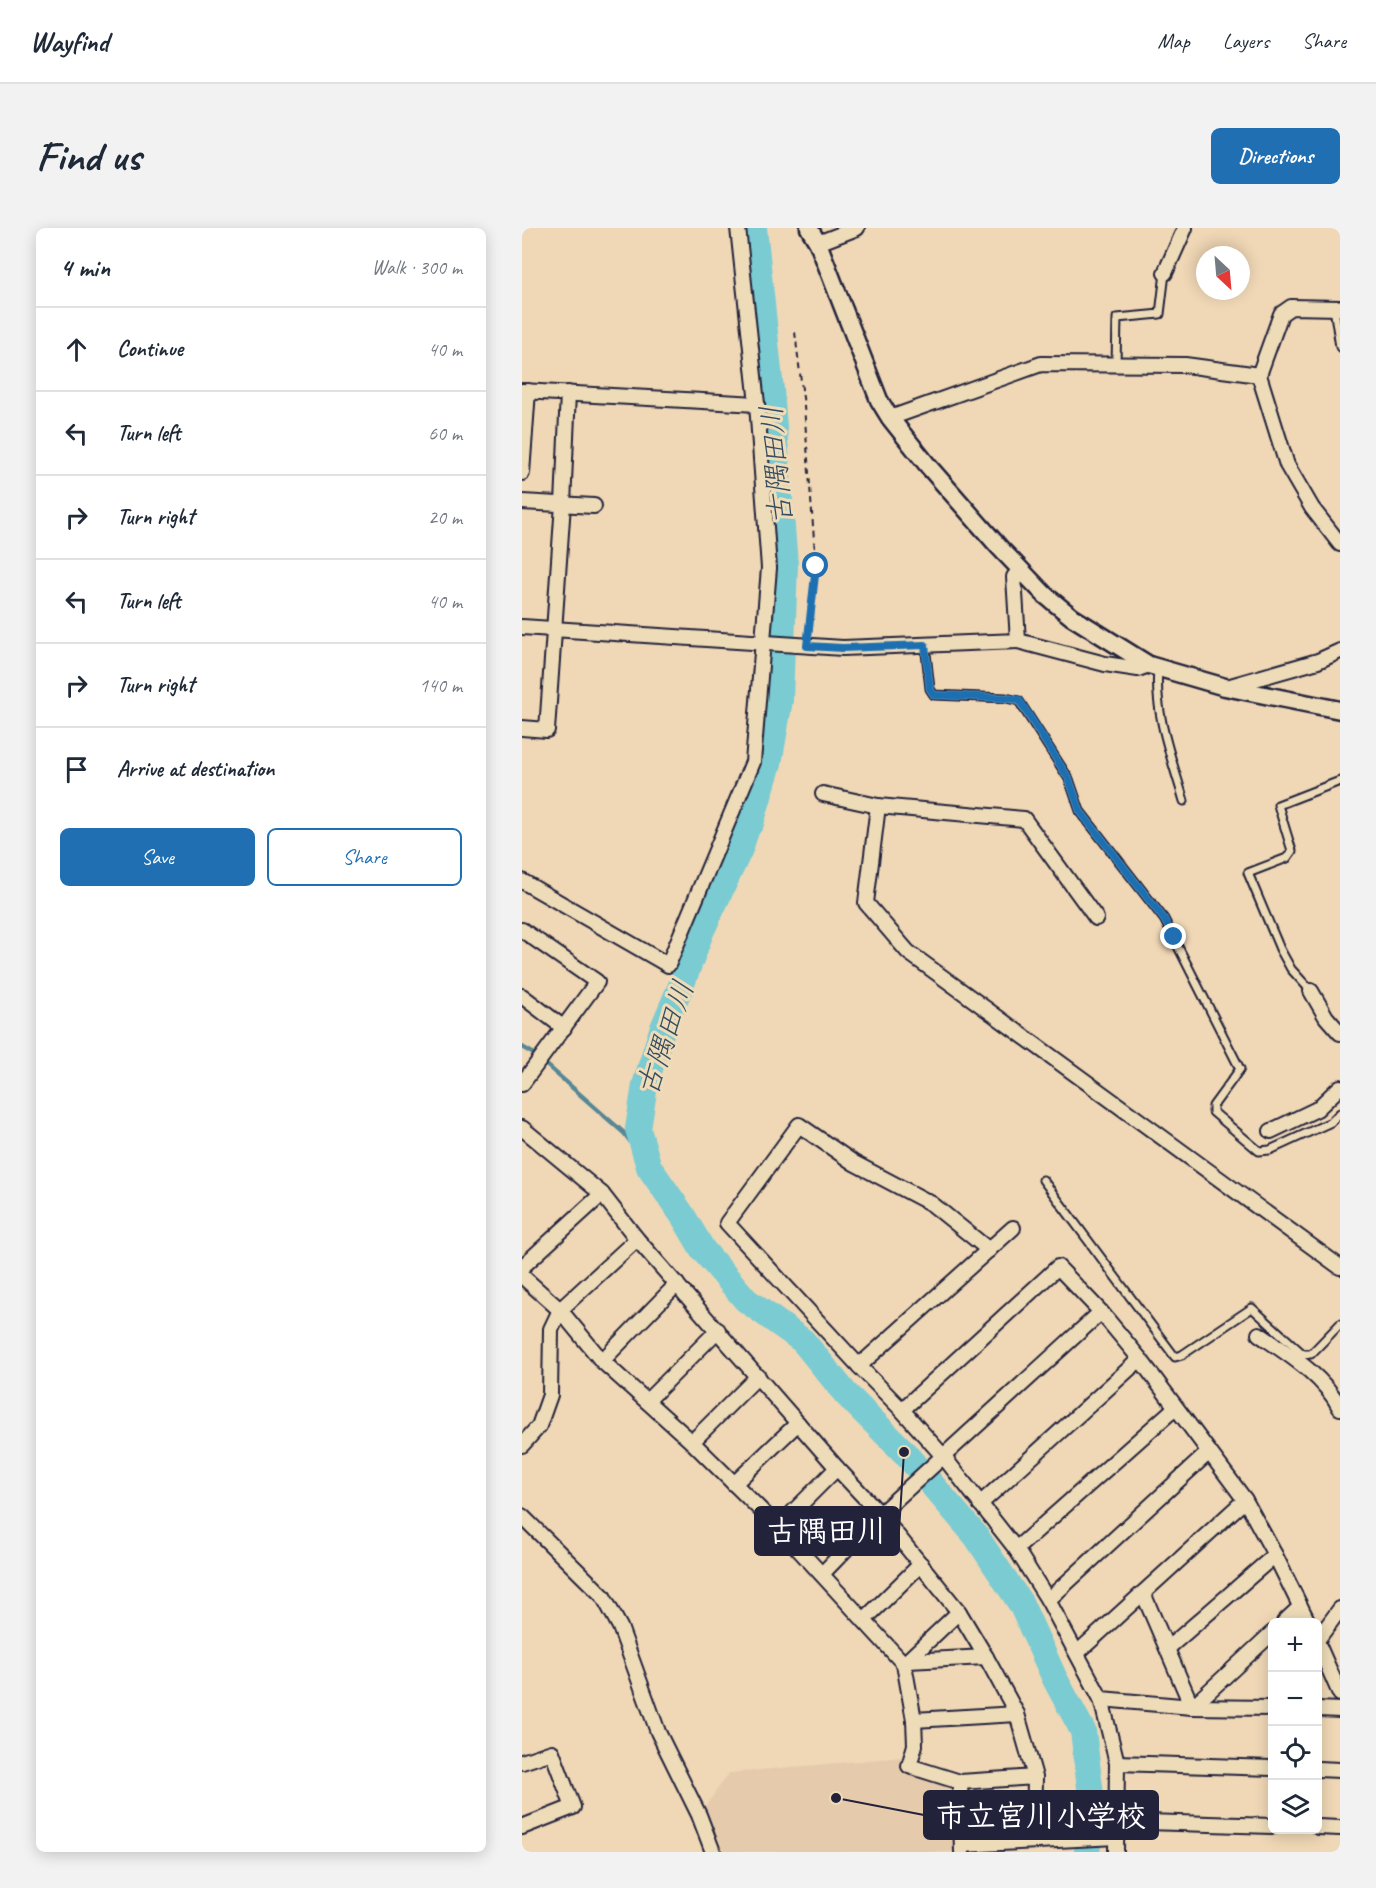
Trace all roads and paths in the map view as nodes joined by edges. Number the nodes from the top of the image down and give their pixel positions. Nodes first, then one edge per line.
1 (738, 228) edge
2 (808, 228) edge
3 (857, 228) edge
4 (1185, 228) edge
5 (818, 243) junction
6 (1165, 273) joint
7 (1337, 308) edge
8 (795, 332) dead end
9 (1340, 347) edge
10 (1116, 364) junction
11 (1259, 375) junction
12 (525, 391) edge
13 (568, 393) junction
14 (757, 404) junction
15 (890, 418) junction
16 (522, 473) edge
17 (522, 502) edge
18 (563, 504) junction
19 (594, 506) dead end
20 (1340, 544) edge
21 (1020, 569) junction
22 (522, 627) edge
23 (554, 629) junction
24 (1018, 641) junction
25 (762, 642) junction
26 (925, 645) junction
27 (807, 646) junction
28 (1340, 651) edge
29 (1153, 667) junction
30 (1225, 687) junction
31 (1340, 710) edge
32 (522, 728) edge
33 (1340, 781) edge
34 (823, 794) dead end
35 (1184, 801) dead end
36 (878, 806) junction
37 (522, 881) edge
38 (1096, 918) dead end
39 (522, 930) edge
40 (1311, 991) joint
41 (522, 996) edge
42 (564, 1028) junction
43 (1340, 1033) edge
44 (522, 1084) edge
45 (1340, 1087) edge
46 (1340, 1113) edge
47 (522, 1128) edge
48 (1271, 1131) dead end
49 (1043, 1180) dead end
50 (602, 1194) junction
51 (1013, 1228) dead end
52 (637, 1239) junction
53 (989, 1250) junction
54 (522, 1267) edge
55 (1340, 1267) edge
56 (522, 1276) edge
57 (677, 1284) junction
58 (560, 1310) junction
59 (1101, 1312) junction
60 (1340, 1323) edge
61 (718, 1330) junction
62 (1258, 1334) dead end
63 (1140, 1359) junction
64 (602, 1361) junction
65 (859, 1366) junction
66 (758, 1376) junction
67 (647, 1401) junction
68 (1175, 1408) junction
69 (1340, 1408) edge
70 (902, 1410) junction
71 (798, 1423) junction
72 (692, 1442) junction
73 (522, 1445) edge
74 (1209, 1452) junction
75 (940, 1459) junction
76 (837, 1468) junction
77 (734, 1484) junction
78 (1245, 1500) junction
79 (980, 1504) junction
80 (880, 1514) junction
81 (522, 1516) edge
82 (778, 1527) junction
83 (1016, 1549) junction
84 (1275, 1555) junction
85 (921, 1564) junction
86 (822, 1574) junction
87 (1143, 1593) junction
88 (1048, 1600) junction
89 (1300, 1607) junction
90 (1340, 1609) edge
91 (959, 1612) junction
92 (1289, 1618) edge
93 (1306, 1618) edge
94 (864, 1620) junction
95 (1322, 1632) edge
96 (1268, 1637) edge
97 (1168, 1648) junction
98 (1077, 1653) junction
99 (1322, 1655) edge
100 (986, 1657) junction
101 (906, 1662) junction
102 (1340, 1694) edge
103 (1101, 1699) junction
104 (1192, 1707) junction
105 (1268, 1708) edge
106 (1322, 1709) edge
107 (1340, 1710) edge
108 (1017, 1714) junction
109 (914, 1720) junction
110 (522, 1762) edge
111 (1117, 1764) junction
112 (1268, 1768) edge
113 (1322, 1769) edge
114 (1340, 1770) edge
115 (1035, 1777) junction
116 (960, 1782) junction
117 (1116, 1821) junction
118 (1268, 1826) edge
119 (522, 1827) edge
120 (1322, 1827) edge
121 (1340, 1828) edge
122 (1116, 1837) junction
123 (1034, 1840) junction
124 (962, 1848) edge
125 (713, 1852) edge
126 (1116, 1852) edge

1 - 14 street
2 - 5 street
3 - 5 street
4 - 6 street
5 - 15 street
6 - 10 lane
7 - 9 lane
7 - 11 street
8 - 27 path
10 - 11 street
10 - 15 street
11 - 20 street
12 - 13 street
12 - 16 street
13 - 14 street
13 - 18 street
14 - 25 street
15 - 21 street
17 - 18 street
18 - 19 street
18 - 23 street
21 - 24 street
21 - 29 street
22 - 23 street
23 - 25 street
23 - 32 street
24 - 26 street
24 - 29 street
25 - 27 street
25 - 37 street
26 - 27 street
26 - 46 lane
28 - 30 street
29 - 30 street
29 - 35 lane
30 - 31 street
33 - 40 lane
34 - 36 street
36 - 38 street
36 - 55 street
39 - 42 street
40 - 43 street
41 - 42 street
42 - 44 street
45 - 48 street
47 - 50 street
49 - 60 lane
50 - 52 street
50 - 54 street
51 - 53 street
52 - 57 street
52 - 58 street
53 - 65 street
53 - 65 street
56 - 58 street
57 - 61 street
57 - 64 street
58 - 64 street
58 - 73 street
59 - 63 street
59 - 70 street
59 - 75 street
61 - 66 street
61 - 67 street
62 - 69 street
63 - 68 street
63 - 79 street
64 - 67 street
65 - 70 street
66 - 71 street
66 - 72 street
67 - 72 street
68 - 74 street
68 - 83 street
70 - 75 street
71 - 76 street
71 - 77 street
72 - 77 street
74 - 78 street
74 - 88 street
75 - 79 street
75 - 80 street
76 - 80 street
76 - 82 street
77 - 82 street
78 - 84 street
78 - 87 street
79 - 83 street
80 - 85 street
80 - 86 street
81 - 125 street
82 - 86 street
83 - 88 street
84 - 89 street
84 - 97 street
85 - 91 street
85 - 94 street
86 - 94 street
87 - 97 street
87 - 98 street
88 - 98 street
89 - 92 street
89 - 93 street
90 - 95 street
91 - 100 street
91 - 101 street
94 - 101 street
96 - 104 street
97 - 104 street
98 - 103 street
99 - 102 street
100 - 101 street
100 - 108 street
101 - 109 street
103 - 104 street
103 - 111 street
104 - 105 street
106 - 107 street
108 - 109 street
108 - 115 street
109 - 116 street
110 - 119 street
111 - 112 street
111 - 117 street
113 - 114 street
115 - 116 street
115 - 123 street
116 - 124 street
117 - 118 street
117 - 122 street
120 - 121 street
122 - 123 street
122 - 126 street
123 - 124 street

